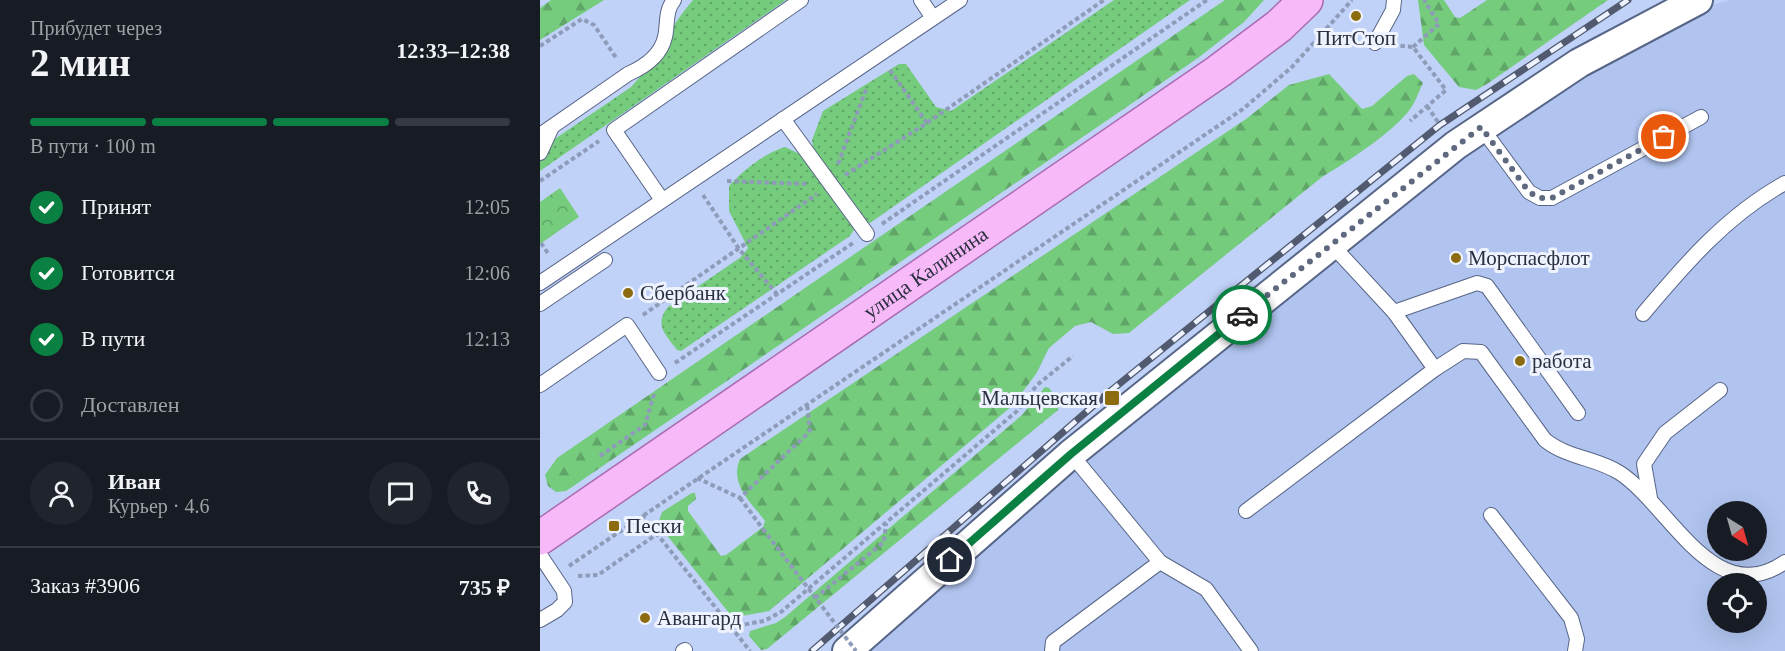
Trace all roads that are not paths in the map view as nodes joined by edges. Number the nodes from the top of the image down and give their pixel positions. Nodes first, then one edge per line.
1 (674, 0) edge
2 (801, 0) edge
3 (921, 0) edge
4 (960, 0) edge
5 (1306, 0) edge
6 (1394, 0) edge
7 (1698, 0) edge
8 (933, 18) junction
9 (1375, 43) dead end
10 (1701, 117) dead end
11 (783, 119) junction
12 (552, 127) junction
13 (1481, 127) junction
14 (540, 135) edge
15 (540, 153) edge
16 (1785, 183) edge
17 (663, 200) junction
18 (867, 234) road end
19 (1331, 244) junction
20 (604, 260) dead end
21 (540, 282) edge
22 (540, 304) edge
23 (1394, 312) junction
24 (1643, 314) dead end
25 (1435, 369) junction
26 (659, 373) road end
27 (540, 385) edge
28 (1720, 390) dead end
29 (1578, 413) dead end
30 (1071, 454) junction
31 (1650, 498) junction
32 (1246, 511) dead end
33 (1491, 514) dead end
34 (540, 538) edge
35 (540, 555) edge
36 (1160, 562) junction
37 (1785, 562) edge
38 (540, 620) edge
39 (847, 651) edge
40 (1052, 651) edge
41 (1251, 651) edge
42 (1575, 651) edge

1 - 12 lane
2 - 17 lane
3 - 8 lane
4 - 8 lane
5 - 34 main road, улица Калинина
6 - 9 lane
7 - 13 street
8 - 11 lane
10 - 13 lane
11 - 17 lane
11 - 18 lane
12 - 14 lane
12 - 15 lane
13 - 19 street
16 - 24 lane
17 - 21 lane
19 - 23 lane
19 - 30 street
20 - 22 lane
23 - 25 lane
23 - 29 lane
25 - 31 lane
25 - 32 lane
26 - 27 lane
28 - 31 lane
30 - 36 lane
30 - 39 street
31 - 37 lane
33 - 42 lane
35 - 38 lane
36 - 40 lane
36 - 41 lane

